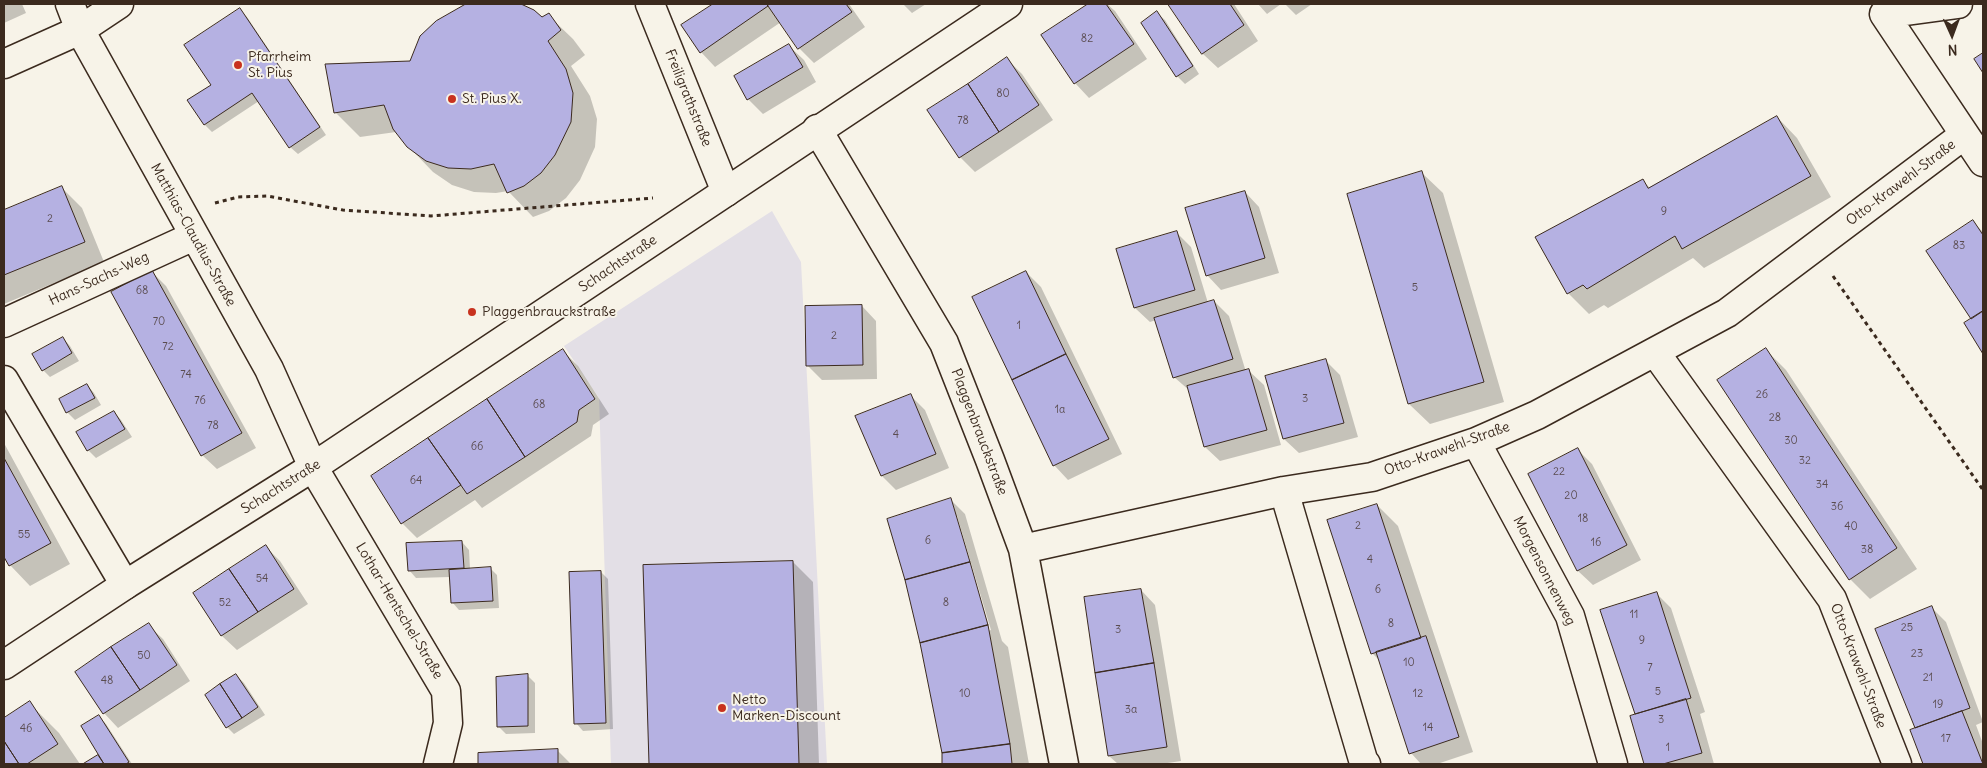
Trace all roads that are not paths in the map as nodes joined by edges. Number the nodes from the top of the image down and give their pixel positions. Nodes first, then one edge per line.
1 (70, 4) edge
2 (119, 4) edge
3 (650, 4) edge
4 (1008, 4) edge
5 (1958, 4) edge
6 (80, 30) junction
7 (4, 64) edge
8 (817, 130) junction
9 (1964, 135) junction
10 (1983, 162) edge
11 (726, 192) junction
12 (194, 236) junction
13 (4, 323) edge
14 (1654, 352) junction
15 (4, 380) edge
16 (1476, 442) junction
17 (313, 468) junction
18 (1284, 491) junction
19 (1023, 549) junction
20 (125, 585) junction
21 (4, 665) edge
22 (438, 764) edge
23 (1064, 764) edge
24 (1365, 764) edge
25 (1613, 764) edge
26 (1897, 764) edge

1 - 6 street, Matthias-Claudius-Straße
2 - 6 street
3 - 11 street, Freiligrathstraße
4 - 8 street, Schachtstraße
5 - 9 street, Otto-Krawehl-Straße
6 - 7 street
6 - 12 street, Matthias-Claudius-Straße
8 - 11 street, Schachtstraße
8 - 19 street, Plaggenbrauckstraße
9 - 10 street
9 - 14 street, Otto-Krawehl-Straße
11 - 17 street, Schachtstraße
12 - 13 street, Hans-Sachs-Weg
12 - 17 street, Matthias-Claudius-Straße
14 - 16 street, Otto-Krawehl-Straße
14 - 26 street, Otto-Krawehl-Straße
15 - 20 street
16 - 18 street, Otto-Krawehl-Straße
16 - 25 street, Morgensonnenweg
17 - 20 street, Schachtstraße
17 - 22 street, Lothar-Hentschel-Straße
18 - 19 street, Otto-Krawehl-Straße
18 - 24 street
19 - 23 street, Plaggenbrauckstraße
20 - 21 street, Schachtstraße

